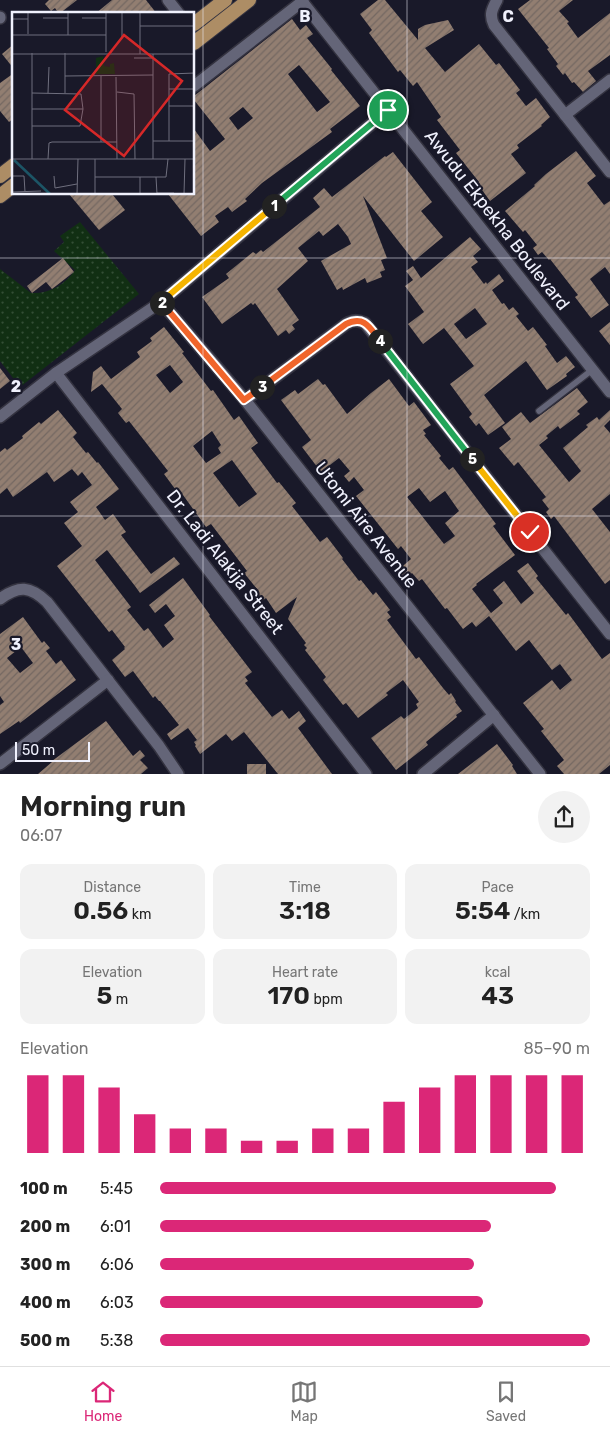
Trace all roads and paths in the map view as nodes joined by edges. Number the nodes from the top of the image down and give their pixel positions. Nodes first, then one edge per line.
1 (168, 0) edge
2 (225, 0) edge
3 (249, 0) edge
4 (497, 0) edge
5 (302, 1) edge
6 (177, 12) edge
7 (195, 23) edge
8 (195, 38) edge
9 (610, 80) edge
10 (195, 85) edge
11 (388, 110) junction
12 (565, 115) junction
13 (12, 167) edge
14 (610, 172) edge
15 (0, 176) edge
16 (12, 187) edge
17 (0, 196) edge
18 (161, 302) junction
19 (592, 370) junction
20 (56, 372) junction
21 (610, 392) edge
22 (244, 400) junction
23 (539, 411) dead end
24 (0, 417) edge
25 (0, 600) edge
26 (610, 634) edge
27 (108, 680) junction
28 (494, 715) junction
29 (0, 764) edge
30 (178, 774) edge
31 (366, 774) edge
32 (424, 774) edge
33 (540, 774) edge

1 - 6 street
2 - 7 main road
3 - 8 main road
4 - 12 street
5 - 10 street
5 - 11 street, Awudu Ekpekha Boulevard
9 - 12 street
11 - 18 street
11 - 19 street, Awudu Ekpekha Boulevard
12 - 14 street
13 - 15 main road
16 - 17 main road
18 - 20 street
18 - 22 street, Utomi Aire Avenue
19 - 21 street, Awudu Ekpekha Boulevard
19 - 23 lane
20 - 24 street
20 - 31 street, Dr. Ladi Alakija Street
22 - 26 street
22 - 28 street, Utomi Aire Avenue
25 - 27 street
27 - 29 street
27 - 30 street
28 - 32 street
28 - 33 street, Utomi Aire Avenue

